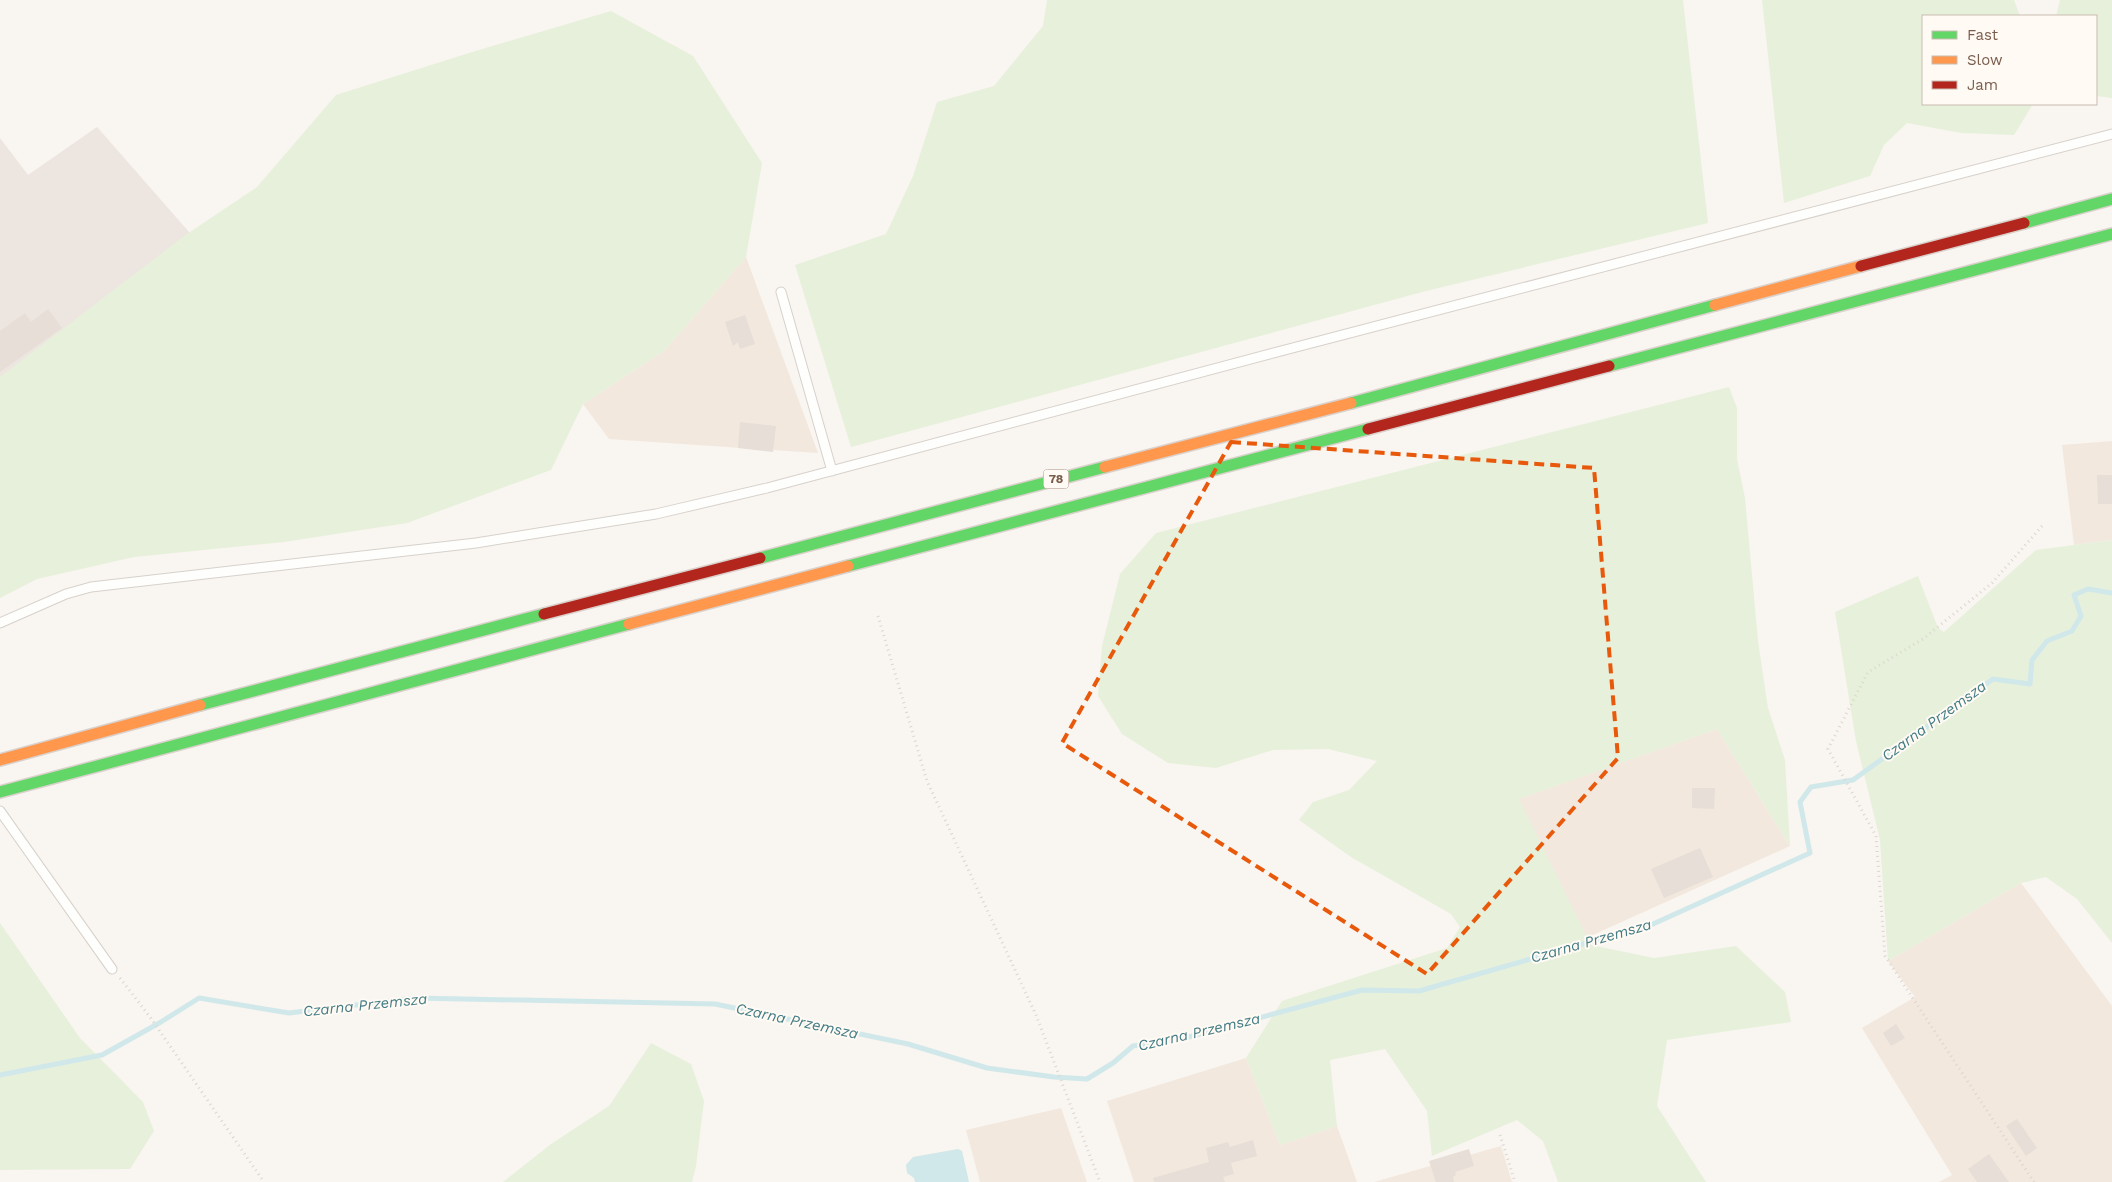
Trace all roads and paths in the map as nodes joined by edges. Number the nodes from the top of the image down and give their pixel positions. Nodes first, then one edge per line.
1 (2112, 134) edge
2 (2112, 199) edge
3 (2112, 234) edge
4 (781, 292) dead end
5 (832, 471) junction
6 (2043, 525) dead end
7 (878, 616) dead end
8 (0, 622) edge
9 (0, 760) edge
10 (3, 792) edge
11 (0, 811) edge
12 (112, 969) joint
13 (1500, 1135) dead end
14 (264, 1182) edge
15 (1100, 1182) edge
16 (1515, 1182) edge
17 (2034, 1182) edge

1 - 5 lane
2 - 9 main road, 78
3 - 10 main road, 78
4 - 5 lane
5 - 8 lane
6 - 17 path
7 - 15 path
11 - 12 lane
12 - 14 path
13 - 16 path

